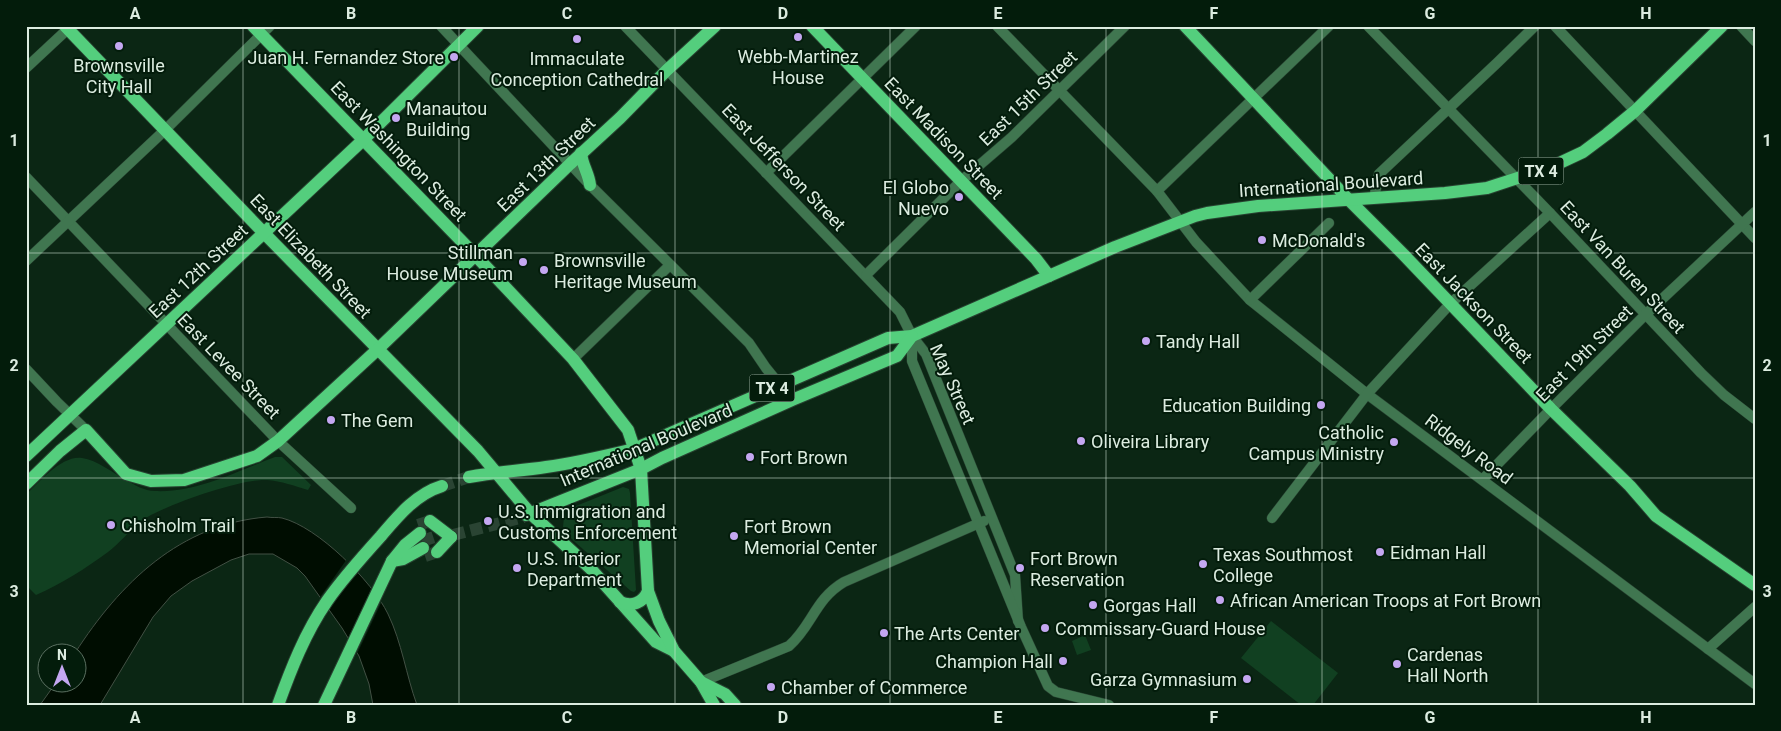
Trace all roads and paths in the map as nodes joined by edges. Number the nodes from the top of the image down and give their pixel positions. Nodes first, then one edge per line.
1 (440, 26) edge
2 (478, 26) edge
3 (625, 26) edge
4 (715, 26) edge
5 (812, 26) edge
6 (916, 26) edge
7 (997, 26) edge
8 (1125, 26) edge
9 (1185, 26) edge
10 (1329, 26) edge
11 (1368, 26) edge
12 (1535, 26) edge
13 (1555, 26) edge
14 (1722, 26) edge
15 (1740, 26) edge
16 (68, 27) edge
17 (262, 29) edge
18 (1755, 41) edge
19 (459, 45) junction
20 (26, 68) edge
21 (667, 70) junction
22 (862, 79) junction
23 (1060, 90) junction
24 (1254, 100) junction
25 (1447, 109) junction
26 (1635, 111) junction
27 (165, 130) junction
28 (363, 140) junction
29 (581, 153) junction
30 (570, 164) junction
31 (766, 173) junction
32 (26, 177) edge
33 (1517, 180) junction
34 (961, 181) junction
35 (590, 185) junction
36 (1157, 191) junction
37 (1374, 198) junction
38 (1349, 200) junction
39 (1755, 212) edge
40 (1550, 213) junction
41 (1181, 221) junction
42 (68, 222) junction
43 (1329, 223) dead end
44 (1741, 224) junction
45 (265, 233) junction
46 (1755, 238) edge
47 (476, 256) junction
48 (26, 262) edge
49 (670, 265) junction
50 (866, 275) junction
51 (1049, 276) junction
52 (1250, 300) junction
53 (1450, 304) junction
54 (1645, 315) junction
55 (167, 325) junction
56 (912, 336) junction
57 (377, 350) junction
58 (573, 359) junction
59 (26, 369) edge
60 (779, 384) junction
61 (1367, 394) junction
62 (792, 400) junction
63 (1551, 409) junction
64 (70, 414) junction
65 (1755, 419) edge
66 (86, 430) junction
67 (278, 441) junction
68 (634, 448) junction
69 (26, 456) edge
70 (641, 469) junction
71 (495, 472) junction
72 (469, 477) tunnel mouth
73 (1483, 479) junction
74 (26, 484) edge
75 (442, 486) tunnel mouth
76 (351, 508) dead end
77 (527, 515) junction
78 (992, 517) junction
79 (1272, 518) dead end
80 (980, 523) junction
81 (428, 539) junction
82 (1755, 585) edge
83 (648, 591) junction
84 (620, 602) junction
85 (1755, 607) edge
86 (1018, 620) junction
87 (1708, 649) junction
88 (674, 651) junction
89 (701, 682) junction
90 (1755, 684) edge
91 (278, 705) edge
92 (324, 705) edge
93 (714, 705) edge
94 (735, 705) edge
95 (1109, 705) edge

1 - 19 street
2 - 19 main road, East 12th Street
3 - 21 street, East Jefferson Street
4 - 21 main road, East 13th Street
5 - 22 main road, East Madison Street
6 - 22 street
7 - 23 street, Ridgely Road
8 - 23 street, East 15th Street
9 - 24 main road, East Jackson Street
10 - 24 street
11 - 25 street, East Van Buren Street
12 - 25 street
13 - 26 street
14 - 26 main road, International Boulevard / TX 4
15 - 18 street
16 - 20 street
16 - 27 main road, East Elizabeth Street
17 - 27 street
17 - 28 main road, East Washington Street
19 - 28 main road, East 12th Street
19 - 30 street
21 - 29 main road, East 13th Street
21 - 31 street, East Jefferson Street
22 - 31 street
22 - 34 main road, East Madison Street
23 - 34 street, East 15th Street
23 - 36 street, Ridgely Road
24 - 36 street
24 - 38 main road, East Jackson Street
25 - 33 street, East Van Buren Street
25 - 37 street
26 - 33 main road, International Boulevard / TX 4
26 - 44 street
27 - 42 street
27 - 45 main road, East Elizabeth Street
28 - 45 main road, East 12th Street
28 - 47 main road, East Washington Street
29 - 30 main road, East 13th Street
29 - 35 main road
30 - 35 street
30 - 47 main road, East 13th Street
31 - 50 street, East Jefferson Street
32 - 42 street, East Levee Street
33 - 37 main road, International Boulevard / TX 4
33 - 40 street, East Van Buren Street
34 - 50 street, East 15th Street
34 - 51 main road, East Madison Street
35 - 49 street
36 - 41 street, Ridgely Road
37 - 38 main road, International Boulevard / TX 4
38 - 41 main road, International Boulevard / TX 4
38 - 53 main road, East Jackson Street
39 - 44 street, East 19th Street
40 - 53 street
40 - 54 street, East Van Buren Street
41 - 51 main road, International Boulevard / TX 4
41 - 52 street, Ridgely Road
42 - 48 street
42 - 55 street, East Levee Street
43 - 52 street
44 - 46 street
44 - 54 street, East 19th Street
45 - 55 main road, East 12th Street
45 - 57 main road, East Elizabeth Street
47 - 57 main road, East 13th Street
47 - 58 main road, East Washington Street
49 - 58 street
49 - 60 street
50 - 56 street, East Jefferson Street
51 - 56 main road, International Boulevard / TX 4
52 - 61 street, Ridgely Road
53 - 61 street
53 - 63 main road, East Jackson Street
54 - 63 street, East 19th Street
54 - 65 street, East Van Buren Street
55 - 64 main road, East 12th Street
55 - 67 street, East Levee Street
56 - 60 main road, International Boulevard / TX 4
56 - 62 main road, International Boulevard / TX 4
56 - 78 street, May Street
56 - 80 street, May Street
57 - 67 main road, East 13th Street
57 - 71 main road, East Elizabeth Street
58 - 68 main road, East Washington Street
59 - 64 street
60 - 62 street
60 - 68 main road, International Boulevard / TX 4
61 - 73 street, Ridgely Road
61 - 79 street
62 - 70 main road, International Boulevard / TX 4
63 - 73 street, East 19th Street
63 - 82 main road, East Jackson Street
64 - 66 street
64 - 69 main road, East 12th Street
66 - 67 main road, East 13th Street
66 - 74 main road
67 - 76 street, East Levee Street
68 - 70 main road, East Washington Street
68 - 71 main road, International Boulevard / TX 4
70 - 77 main road, International Boulevard / TX 4
70 - 83 main road, East Washington Street
71 - 72 main road, International Boulevard
71 - 77 main road, East Elizabeth Street
73 - 87 street, Ridgely Road
75 - 91 main road
77 - 84 main road, East Elizabeth Street
78 - 80 street
78 - 86 street, May Street
80 - 86 street, May Street
80 - 89 street
81 - 81 main road
81 - 92 main road
83 - 84 main road
83 - 88 main road, East Washington Street
84 - 88 main road, East Elizabeth Street
85 - 87 street
86 - 95 street, May Street
87 - 90 street, Ridgely Road
88 - 89 main road
89 - 93 main road
89 - 94 main road

